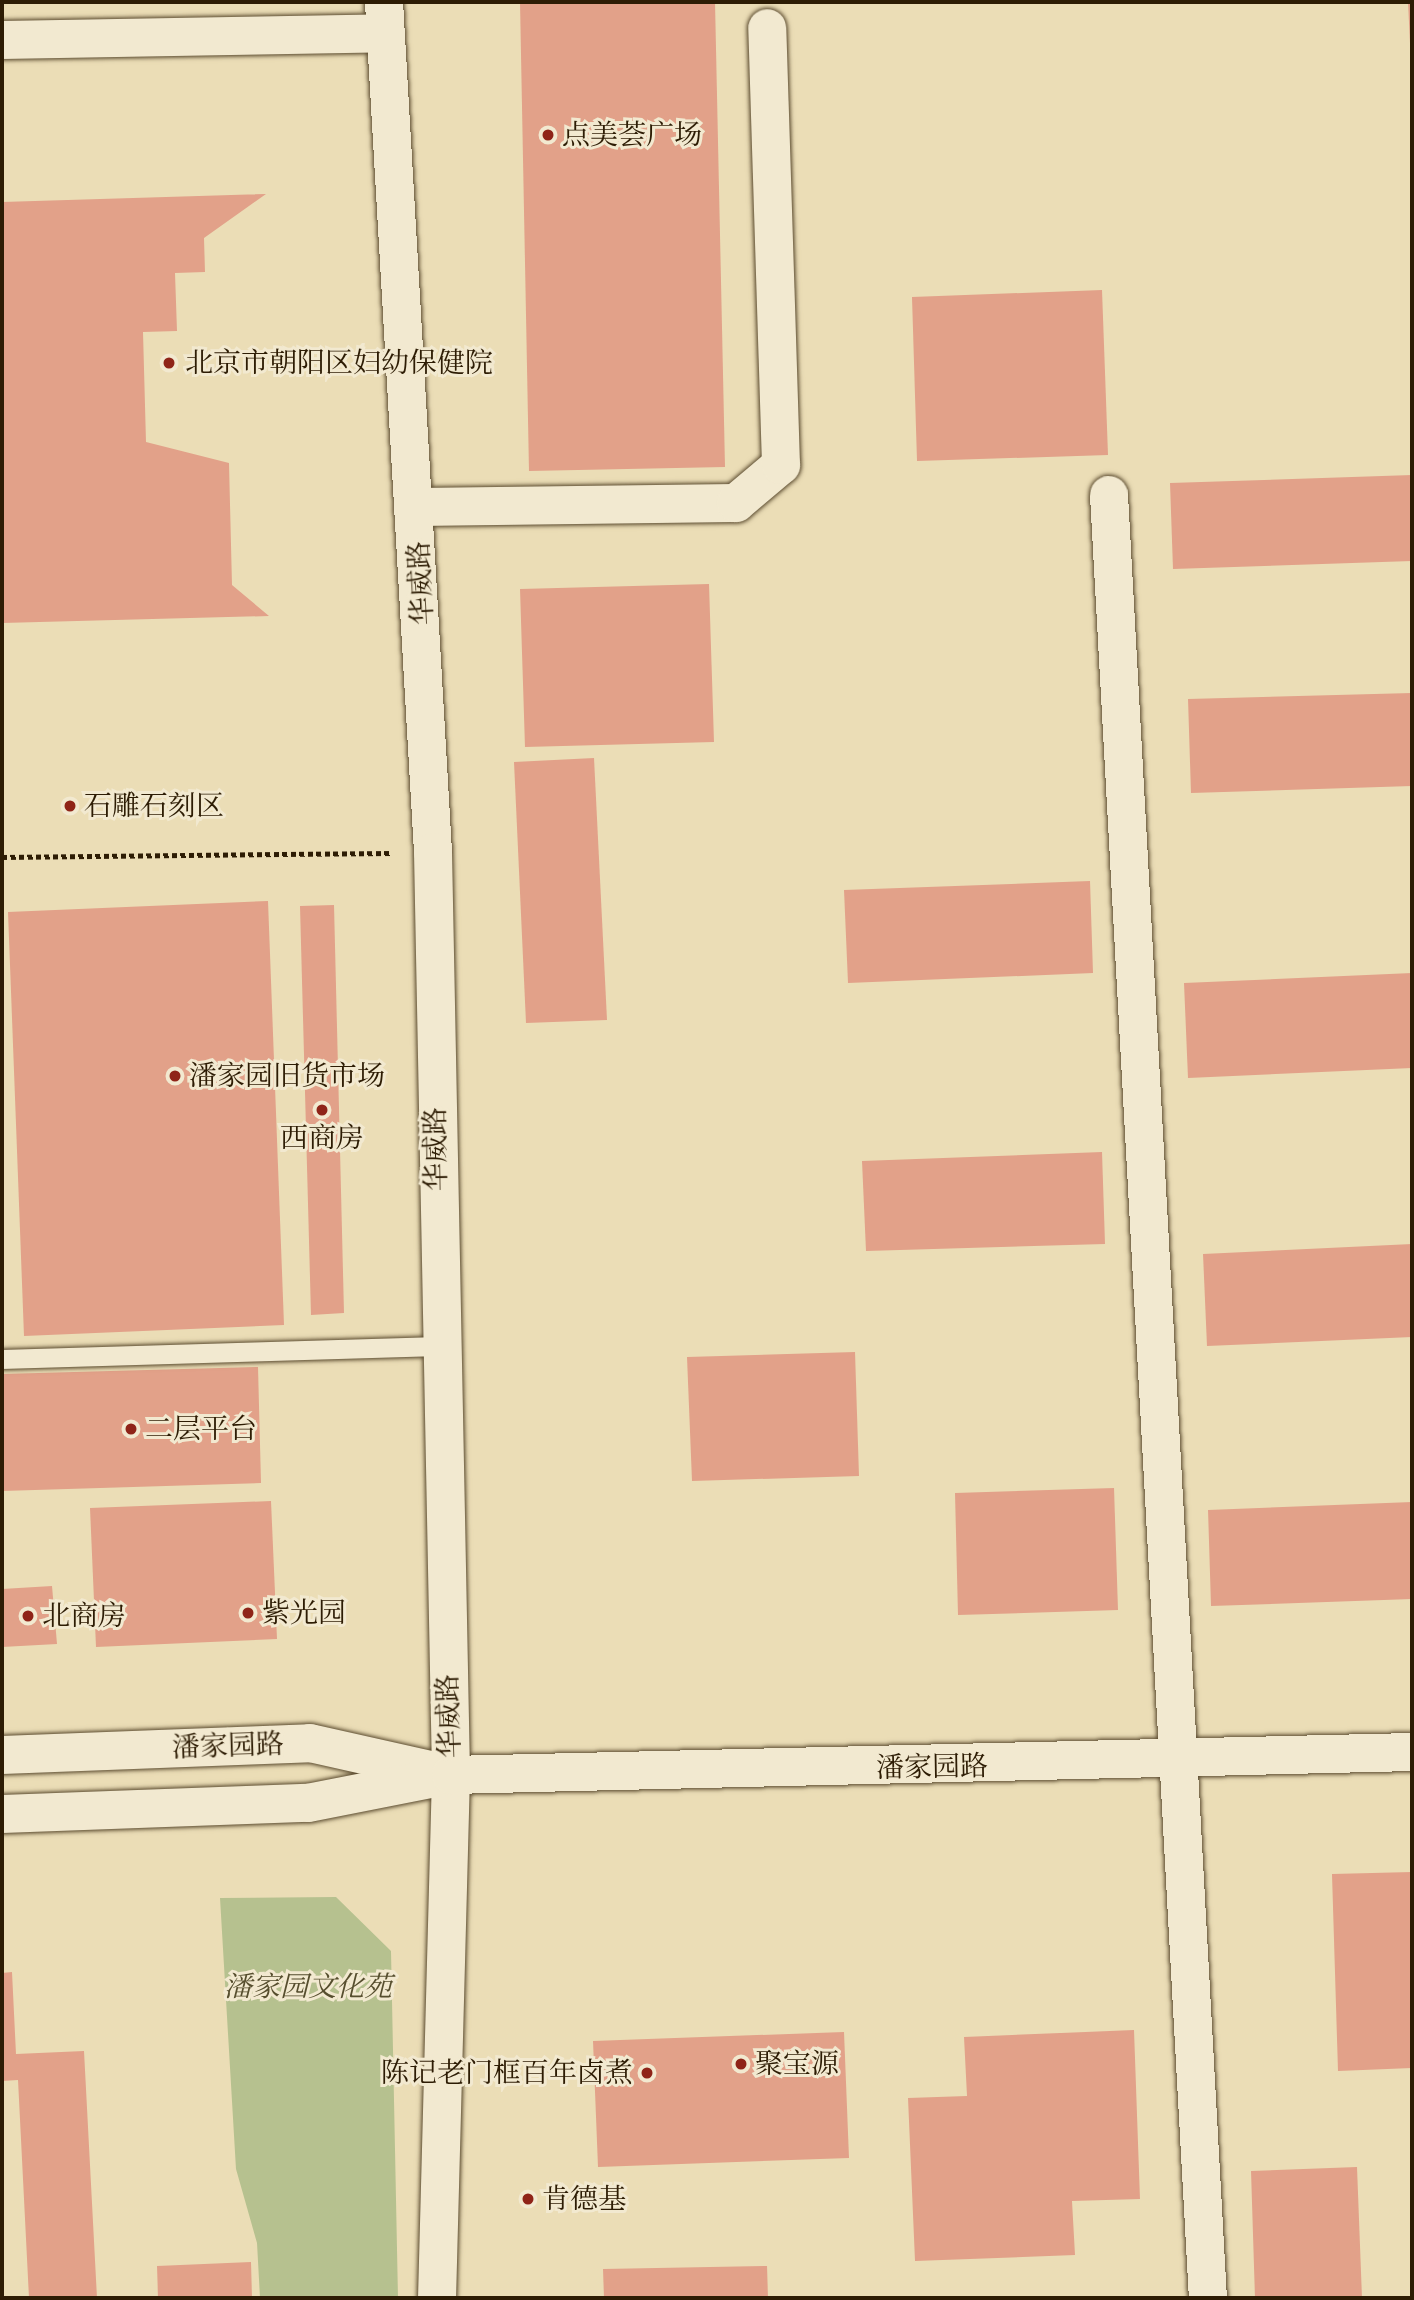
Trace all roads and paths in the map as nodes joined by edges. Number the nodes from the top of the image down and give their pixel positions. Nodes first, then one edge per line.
1 (384, 17) edge
2 (767, 28) dead end
3 (2, 40) edge
4 (1109, 495) dead end
5 (417, 507) junction
6 (433, 852) junction
7 (2, 857) edge
8 (438, 1346) junction
9 (2, 1359) edge
10 (1412, 1752) edge
11 (2, 1755) edge
12 (1180, 1763) junction
13 (451, 1775) junction
14 (2, 1814) edge
15 (437, 2298) edge
16 (1208, 2298) edge

1 - 3 street
1 - 5 street, 华威路
2 - 5 street
4 - 12 street
5 - 6 street, 华威路
6 - 7 path
6 - 8 street, 华威路
8 - 9 lane
8 - 13 street, 华威路
10 - 12 street, 潘家园路
11 - 13 street, 潘家园路
12 - 13 street, 潘家园路
12 - 16 street
13 - 14 street, 潘家园路
13 - 15 street, 华威路

